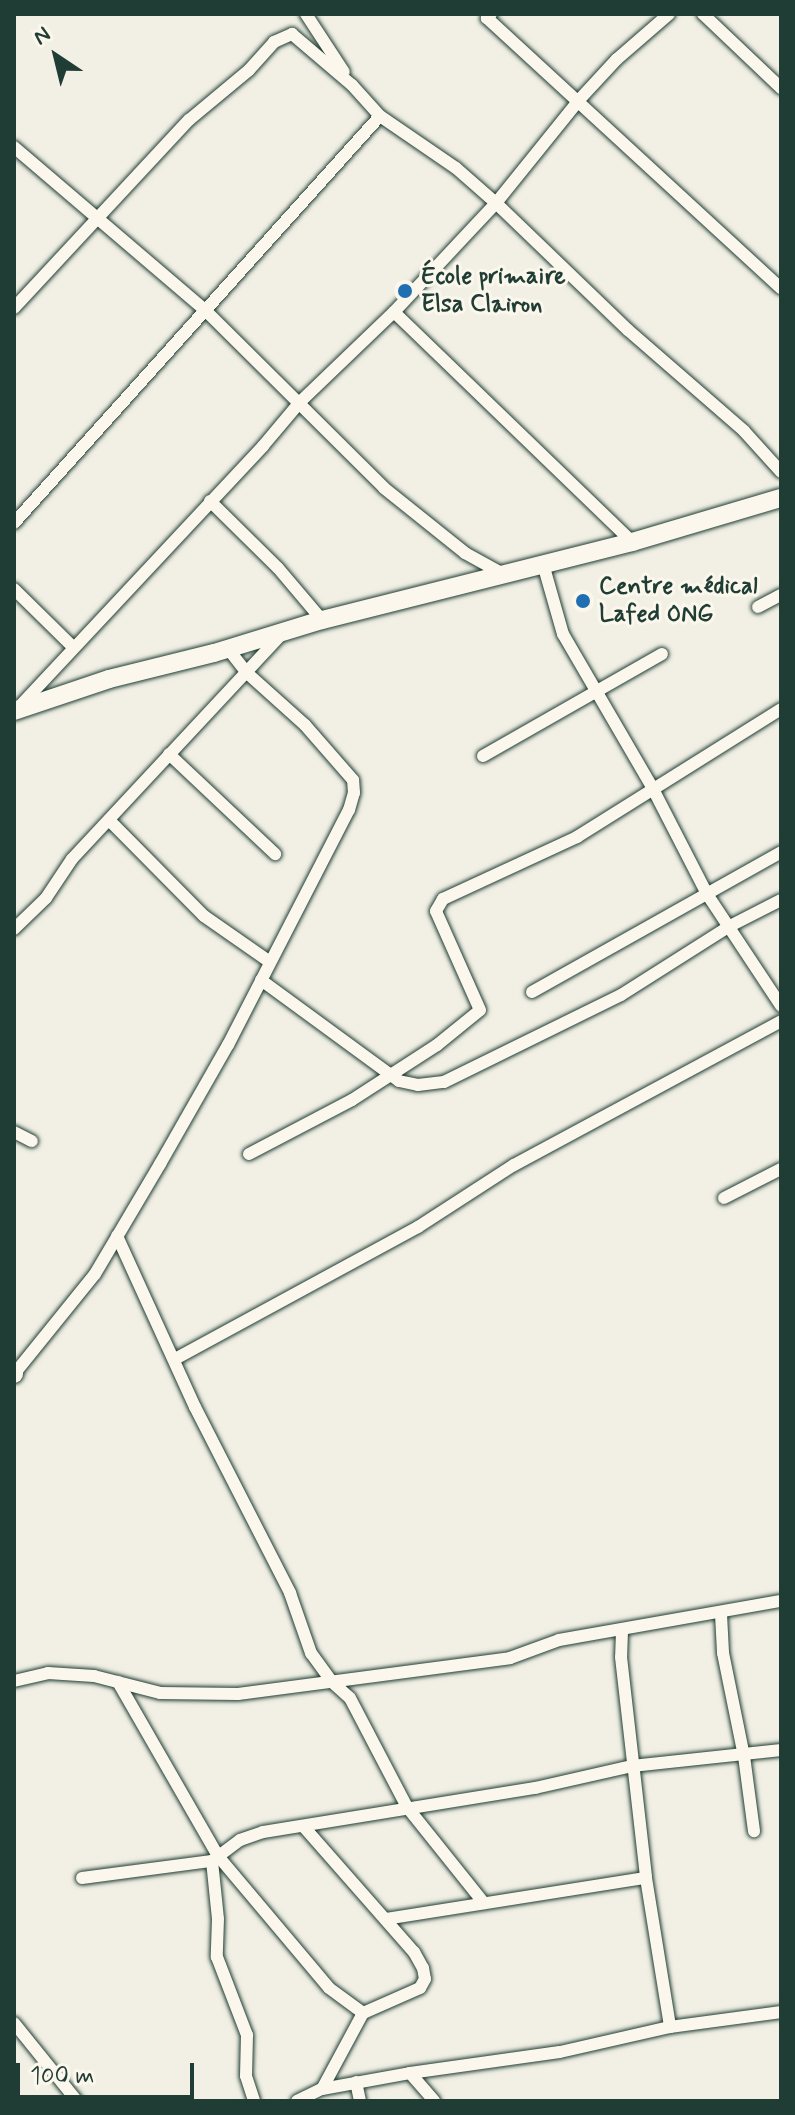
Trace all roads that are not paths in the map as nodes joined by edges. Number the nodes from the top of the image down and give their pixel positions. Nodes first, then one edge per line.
1 (306, 14) edge
2 (669, 14) edge
3 (703, 14) edge
4 (486, 15) edge
5 (352, 85) junction
6 (781, 88) edge
7 (579, 100) junction
8 (380, 116) junction
9 (14, 147) edge
10 (496, 203) junction
11 (98, 218) junction
12 (781, 288) edge
13 (14, 308) edge
14 (205, 310) junction
15 (394, 312) junction
16 (300, 402) junction
17 (781, 472) edge
18 (781, 498) edge
19 (14, 501) edge
20 (210, 501) junction
21 (27, 509) junction
22 (14, 523) edge
23 (632, 542) junction
24 (543, 564) junction
25 (503, 574) junction
26 (14, 589) edge
27 (781, 595) edge
28 (758, 607) dead end
29 (322, 620) junction
30 (285, 631) junction
31 (73, 647) junction
32 (228, 649) junction
33 (662, 654) dead end
34 (247, 673) junction
35 (597, 691) junction
36 (781, 709) edge
37 (16, 710) edge
38 (169, 754) junction
39 (483, 756) dead end
40 (652, 787) junction
41 (109, 820) junction
42 (781, 852) edge
43 (275, 854) dead end
44 (707, 894) junction
45 (781, 900) edge
46 (728, 927) junction
47 (14, 929) edge
48 (270, 962) junction
49 (261, 980) junction
50 (532, 992) dead end
51 (781, 1006) edge
52 (781, 1021) edge
53 (388, 1074) junction
54 (14, 1132) edge
55 (32, 1141) dead end
56 (249, 1154) dead end
57 (781, 1169) edge
58 (724, 1198) dead end
59 (117, 1236) junction
60 (175, 1359) junction
61 (14, 1373) edge
62 (781, 1601) edge
63 (721, 1614) junction
64 (622, 1631) junction
65 (14, 1681) edge
66 (331, 1681) junction
67 (118, 1682) junction
68 (781, 1750) edge
69 (744, 1756) junction
70 (632, 1766) junction
71 (407, 1807) junction
72 (304, 1827) junction
73 (754, 1831) dead end
74 (215, 1858) junction
75 (82, 1878) dead end
76 (646, 1878) junction
77 (484, 1903) junction
78 (386, 1919) junction
79 (781, 2012) edge
80 (363, 2013) junction
81 (14, 2023) edge
82 (670, 2027) junction
83 (410, 2073) junction
84 (356, 2082) junction
85 (322, 2089) junction
86 (77, 2101) edge
87 (254, 2101) edge
88 (297, 2101) edge
89 (360, 2101) edge
90 (434, 2101) edge

1 - 5 street
2 - 7 street
3 - 6 street
4 - 7 street
5 - 8 street
5 - 11 street
7 - 10 street
7 - 12 street
8 - 10 street
8 - 14 street
9 - 11 street
10 - 15 street
10 - 17 street
11 - 13 street
11 - 14 street
14 - 16 street
14 - 21 street
15 - 16 street
15 - 23 street
16 - 20 street
16 - 25 street
18 - 23 street
19 - 21 street
20 - 29 street
20 - 31 street
21 - 22 street
23 - 24 street
24 - 25 street
24 - 35 street
25 - 29 street
26 - 31 street
27 - 28 street
29 - 30 street
30 - 32 street
30 - 34 street
31 - 37 street
32 - 34 street
32 - 37 street
33 - 35 street
34 - 38 street
34 - 48 street
35 - 39 street
35 - 40 street
36 - 40 street
38 - 41 street
38 - 43 street
40 - 44 street
40 - 53 street
41 - 47 street
41 - 48 street
42 - 44 street
44 - 46 street
44 - 50 street
45 - 46 street
46 - 51 street
46 - 53 street
48 - 49 street
49 - 53 street
49 - 59 street
52 - 60 street
53 - 56 street
54 - 55 street
57 - 58 street
59 - 60 street
59 - 61 street
60 - 66 street
62 - 63 street
63 - 64 street
63 - 69 street
64 - 66 street
64 - 70 street
65 - 67 street
66 - 67 street
66 - 71 street
67 - 74 street
68 - 69 street
69 - 70 street
69 - 73 street
70 - 71 street
70 - 76 street
71 - 72 street
71 - 77 street
72 - 74 street
72 - 78 street
74 - 75 street
74 - 80 street
74 - 87 street
76 - 77 street
76 - 82 street
77 - 78 street
78 - 80 street
79 - 82 street
80 - 85 street
81 - 86 street
82 - 83 street
83 - 84 street
83 - 90 street
84 - 85 street
84 - 89 street
85 - 88 street

